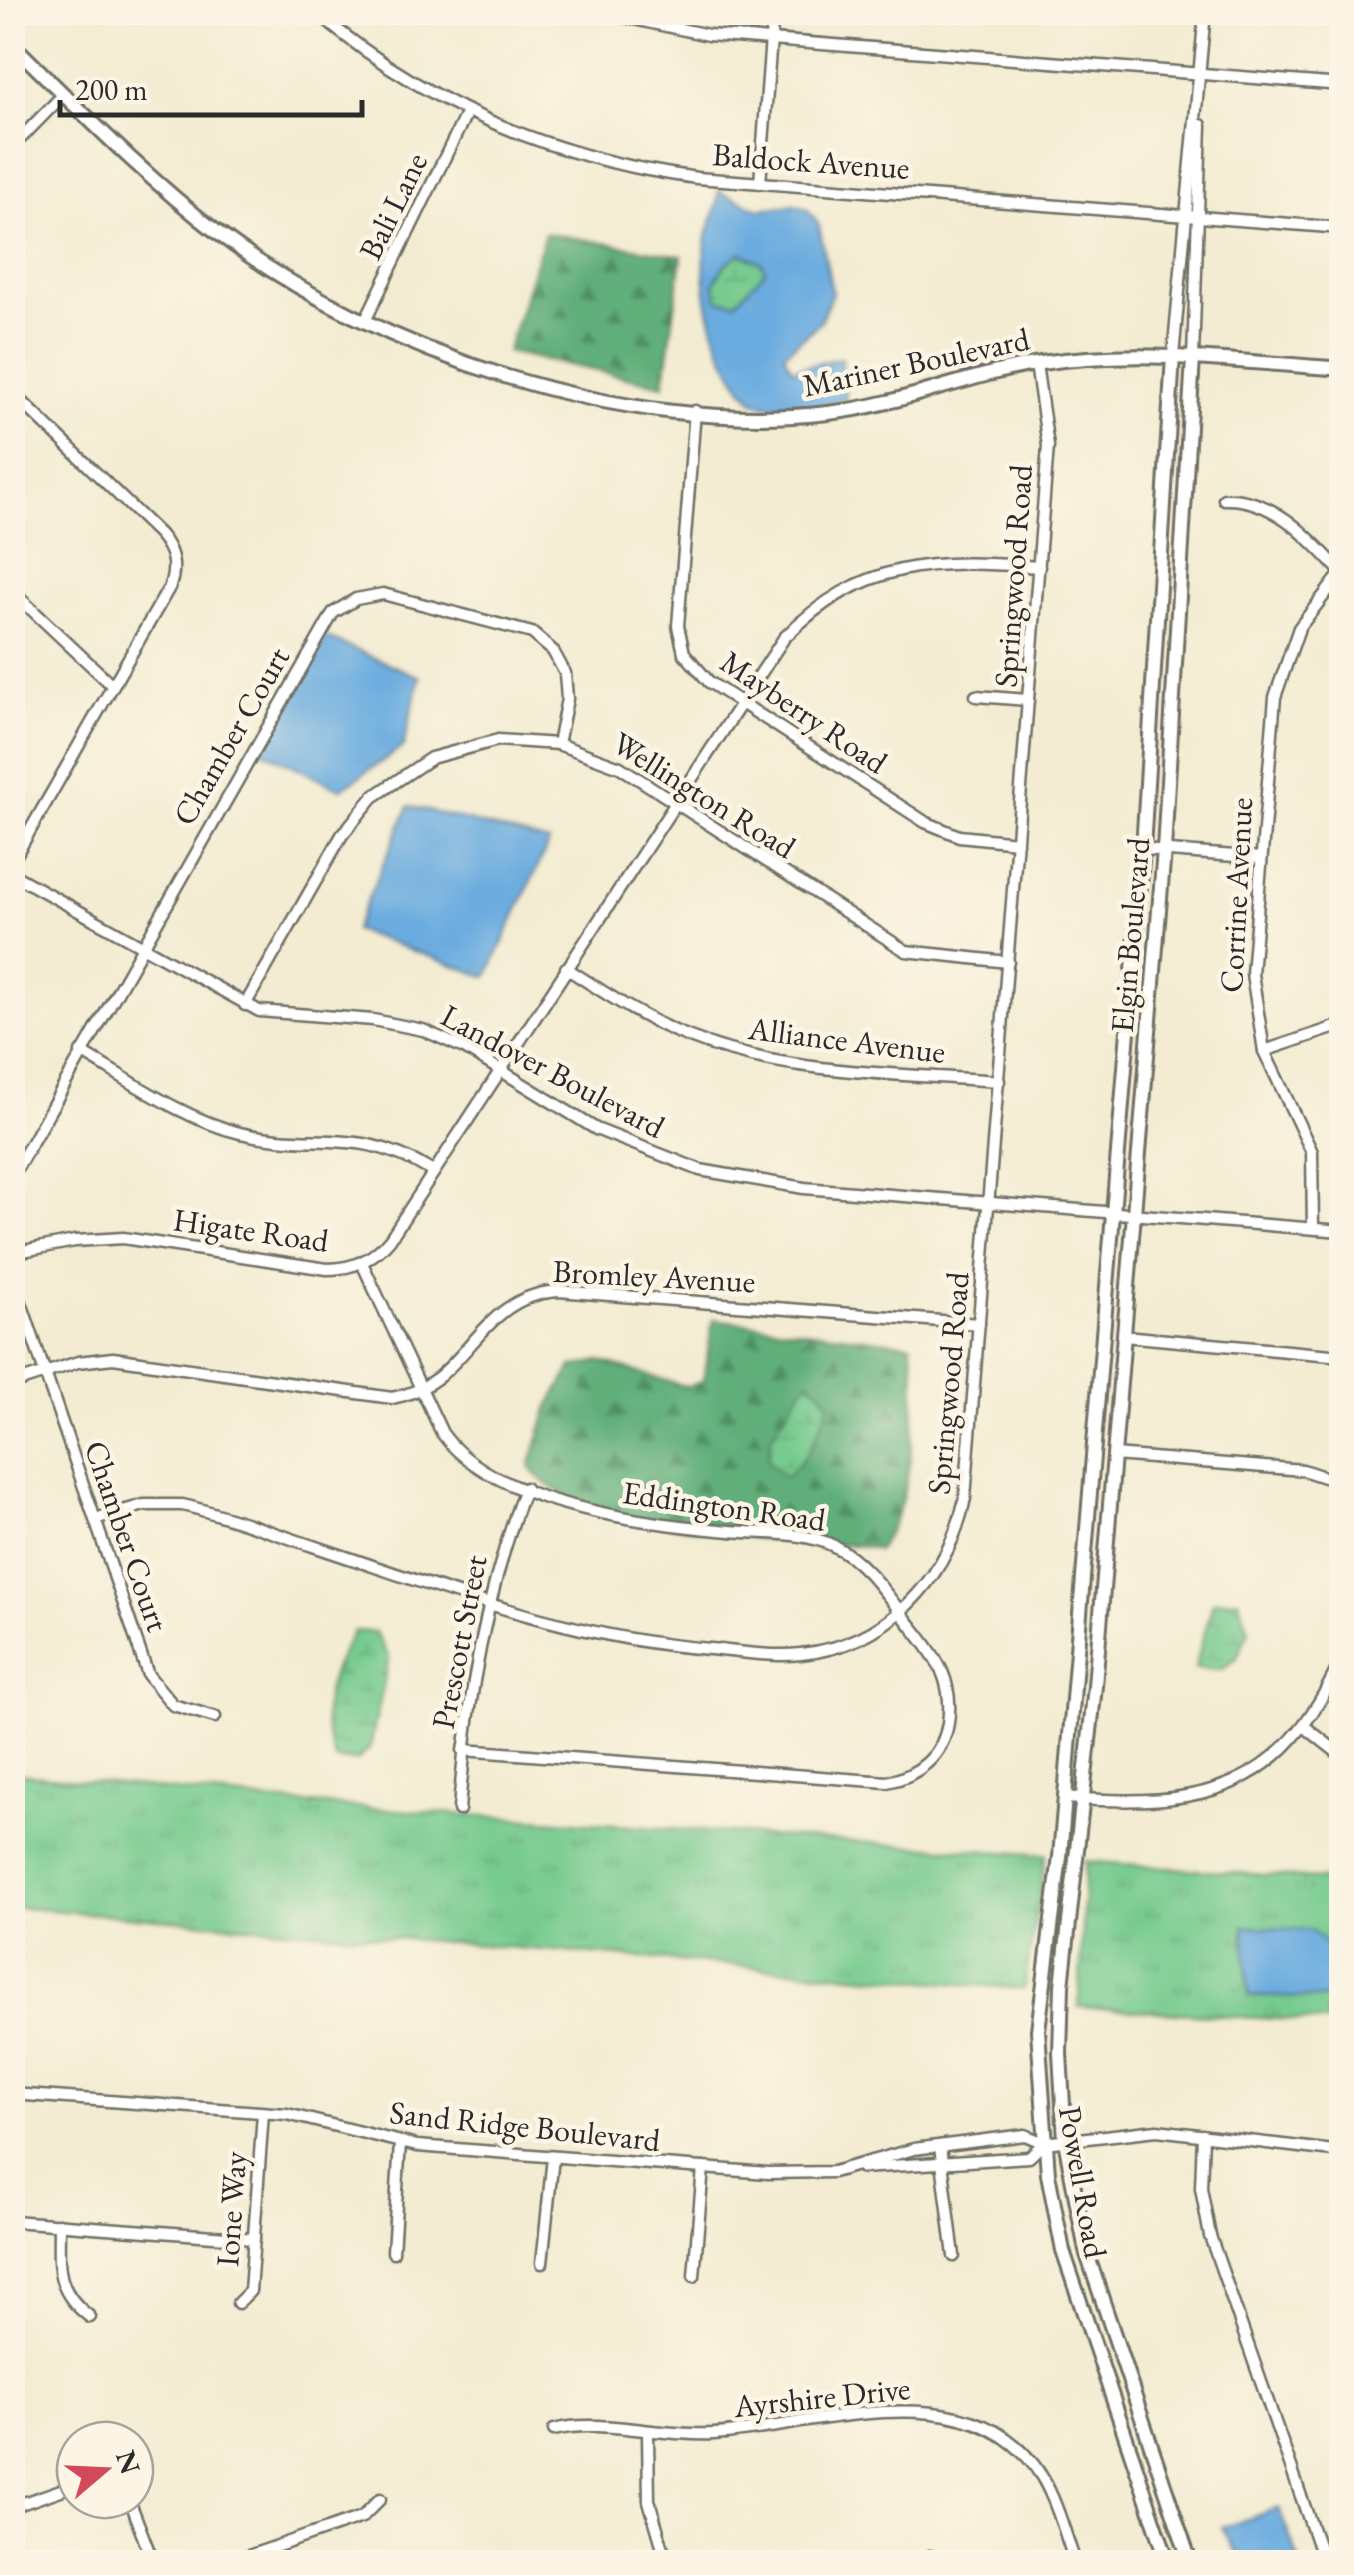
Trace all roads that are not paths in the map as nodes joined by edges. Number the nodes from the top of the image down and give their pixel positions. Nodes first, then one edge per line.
1 (316, 12) edge
2 (601, 12) edge
3 (774, 12) edge
4 (1205, 12) edge
5 (771, 40) junction
6 (12, 44) edge
7 (1200, 74) junction
8 (1342, 85) edge
9 (64, 94) junction
10 (466, 112) junction
11 (12, 147) edge
12 (760, 183) junction
13 (1190, 215) junction
14 (1342, 228) edge
15 (365, 322) junction
16 (1174, 356) junction
17 (1193, 358) junction
18 (1036, 364) junction
19 (1342, 369) edge
20 (12, 392) edge
21 (695, 411) junction
22 (1224, 498) dead end
23 (1039, 567) junction
24 (1341, 572) edge
25 (12, 591) edge
26 (112, 685) junction
27 (976, 696) dead end
28 (1028, 700) junction
29 (740, 702) junction
30 (558, 744) junction
31 (674, 802) junction
32 (1017, 842) junction
33 (1143, 849) junction
34 (1164, 850) junction
35 (1261, 858) junction
36 (12, 862) edge
37 (12, 874) edge
38 (141, 946) junction
39 (1008, 962) junction
40 (566, 968) junction
41 (245, 1005) junction
42 (1342, 1025) edge
43 (1264, 1051) junction
44 (81, 1052) junction
45 (500, 1070) junction
46 (998, 1081) junction
47 (433, 1172) junction
48 (12, 1177) edge
49 (989, 1202) junction
50 (1111, 1212) junction
51 (1134, 1214) junction
52 (1313, 1228) junction
53 (1342, 1232) edge
54 (12, 1253) edge
55 (362, 1263) junction
56 (12, 1276) edge
57 (979, 1324) junction
58 (1124, 1336) junction
59 (1342, 1356) edge
60 (45, 1373) junction
61 (12, 1384) edge
62 (422, 1390) junction
63 (1114, 1455) junction
64 (1342, 1483) edge
65 (526, 1488) junction
66 (95, 1519) junction
67 (487, 1604) junction
68 (900, 1613) junction
69 (1342, 1658) edge
70 (12, 1697) edge
71 (215, 1717) dead end
72 (1304, 1726) junction
73 (12, 1732) edge
74 (463, 1750) junction
75 (1342, 1756) edge
76 (1064, 1798) junction
77 (1083, 1799) junction
78 (458, 1810) dead end
79 (12, 2094) edge
80 (263, 2113) junction
81 (1203, 2134) junction
82 (1065, 2140) junction
83 (400, 2143) junction
84 (1044, 2143) junction
85 (940, 2146) junction
86 (1342, 2152) edge
87 (553, 2156) junction
88 (942, 2165) junction
89 (856, 2167) junction
90 (703, 2168) junction
91 (12, 2221) edge
92 (59, 2224) junction
93 (254, 2239) junction
94 (392, 2252) dead end
95 (954, 2256) dead end
96 (542, 2263) dead end
97 (694, 2276) dead end
98 (238, 2304) dead end
99 (90, 2317) dead end
100 (1121, 2362) junction
101 (1101, 2368) junction
102 (554, 2430) dead end
103 (648, 2434) junction
104 (55, 2493) edge
105 (380, 2499) dead end
106 (12, 2507) edge
107 (137, 2520) edge
108 (153, 2562) edge
109 (232, 2562) edge
110 (667, 2562) edge
111 (921, 2562) edge
112 (943, 2562) edge
113 (1074, 2562) edge
114 (1168, 2562) edge
115 (1190, 2562) edge
116 (1324, 2562) edge

1 - 10 street, Baldock Avenue
2 - 5 street
3 - 5 street
4 - 7 street, Elgin Boulevard
5 - 7 street
5 - 12 street
6 - 9 main road, Mariner Boulevard
7 - 8 street
7 - 13 street, Elgin Boulevard
9 - 11 street
9 - 15 main road, Mariner Boulevard
10 - 12 street, Baldock Avenue
10 - 15 street, Bali Lane
12 - 13 street, Baldock Avenue
13 - 14 street, Baldock Avenue
13 - 16 street, Elgin Boulevard
13 - 17 street, Elgin Boulevard
15 - 21 main road, Mariner Boulevard
16 - 17 main road, Mariner Boulevard
16 - 18 main road, Mariner Boulevard
16 - 33 main road, Elgin Boulevard
17 - 19 main road, Mariner Boulevard
17 - 34 main road, Elgin Boulevard
18 - 21 main road, Mariner Boulevard
18 - 23 street, Springwood Road
20 - 26 street
21 - 29 street, Mayberry Road
22 - 24 street
23 - 28 street, Springwood Road
23 - 29 street
24 - 35 street, Corrine Avenue
25 - 26 street
26 - 36 street
27 - 28 street
28 - 32 street, Springwood Road
29 - 31 street
29 - 32 street, Mayberry Road
30 - 31 street, Wellington Road
30 - 38 street, Chamber Court
30 - 41 street, Wellington Road
31 - 39 street, Wellington Road
31 - 40 street
32 - 39 street, Springwood Road
33 - 34 street
33 - 50 main road, Elgin Boulevard
34 - 35 street
34 - 51 main road, Elgin Boulevard
35 - 43 street, Corrine Avenue
37 - 38 street, Landover Boulevard
38 - 41 street, Landover Boulevard
38 - 44 street, Chamber Court
39 - 46 street, Springwood Road
40 - 45 street, Higate Road
40 - 46 street, Alliance Avenue
41 - 45 street, Landover Boulevard
42 - 43 street
43 - 52 street, Corrine Avenue
44 - 47 street
44 - 48 street, Chamber Court
45 - 47 street, Higate Road
45 - 49 street, Landover Boulevard
46 - 49 street, Springwood Road
47 - 55 street, Higate Road
49 - 50 street, Landover Boulevard
49 - 57 street, Springwood Road
50 - 51 street, Landover Boulevard
50 - 76 main road, Elgin Boulevard
51 - 52 street, Landover Boulevard
51 - 58 main road, Elgin Boulevard
52 - 53 street, Landover Boulevard
54 - 55 street, Higate Road
55 - 62 street, Eddington Road
56 - 60 street, Chamber Court
57 - 62 street, Bromley Avenue
57 - 68 street, Springwood Road
58 - 59 street
58 - 63 main road, Elgin Boulevard
60 - 61 street
60 - 62 street
60 - 66 street, Chamber Court
62 - 65 street, Eddington Road
63 - 64 street
63 - 77 main road, Elgin Boulevard
65 - 67 street, Prescott Street
65 - 68 street, Eddington Road
66 - 67 street, Springwood Road
66 - 71 street, Chamber Court
67 - 68 street, Springwood Road
67 - 74 street, Prescott Street
68 - 74 street, Eddington Road
69 - 72 street
70 - 73 street
72 - 75 street
72 - 77 street
74 - 78 street, Prescott Street
76 - 77 street
76 - 84 main road, Powell Road
77 - 82 main road, Powell Road
79 - 80 street, Sand Ridge Boulevard
80 - 83 street, Sand Ridge Boulevard
80 - 93 street, Ione Way
81 - 82 street
81 - 86 street
81 - 116 street
82 - 84 street
82 - 100 main road, Powell Road
83 - 87 street, Sand Ridge Boulevard
83 - 94 street
84 - 85 street, Sand Ridge Boulevard
84 - 88 street, Sand Ridge Boulevard
84 - 101 main road, Powell Road
85 - 88 street
85 - 89 street, Sand Ridge Boulevard
87 - 90 street, Sand Ridge Boulevard
87 - 96 street
88 - 89 street, Sand Ridge Boulevard
88 - 95 street
89 - 90 street, Sand Ridge Boulevard
90 - 97 street
91 - 92 street
92 - 93 street
92 - 99 street
93 - 98 street, Ione Way
100 - 101 street
100 - 115 main road, Powell Road
101 - 114 main road, Powell Road
102 - 103 street, Ayrshire Drive
103 - 110 street
103 - 113 street, Ayrshire Drive
104 - 106 street
105 - 109 street
107 - 108 street
111 - 112 street

